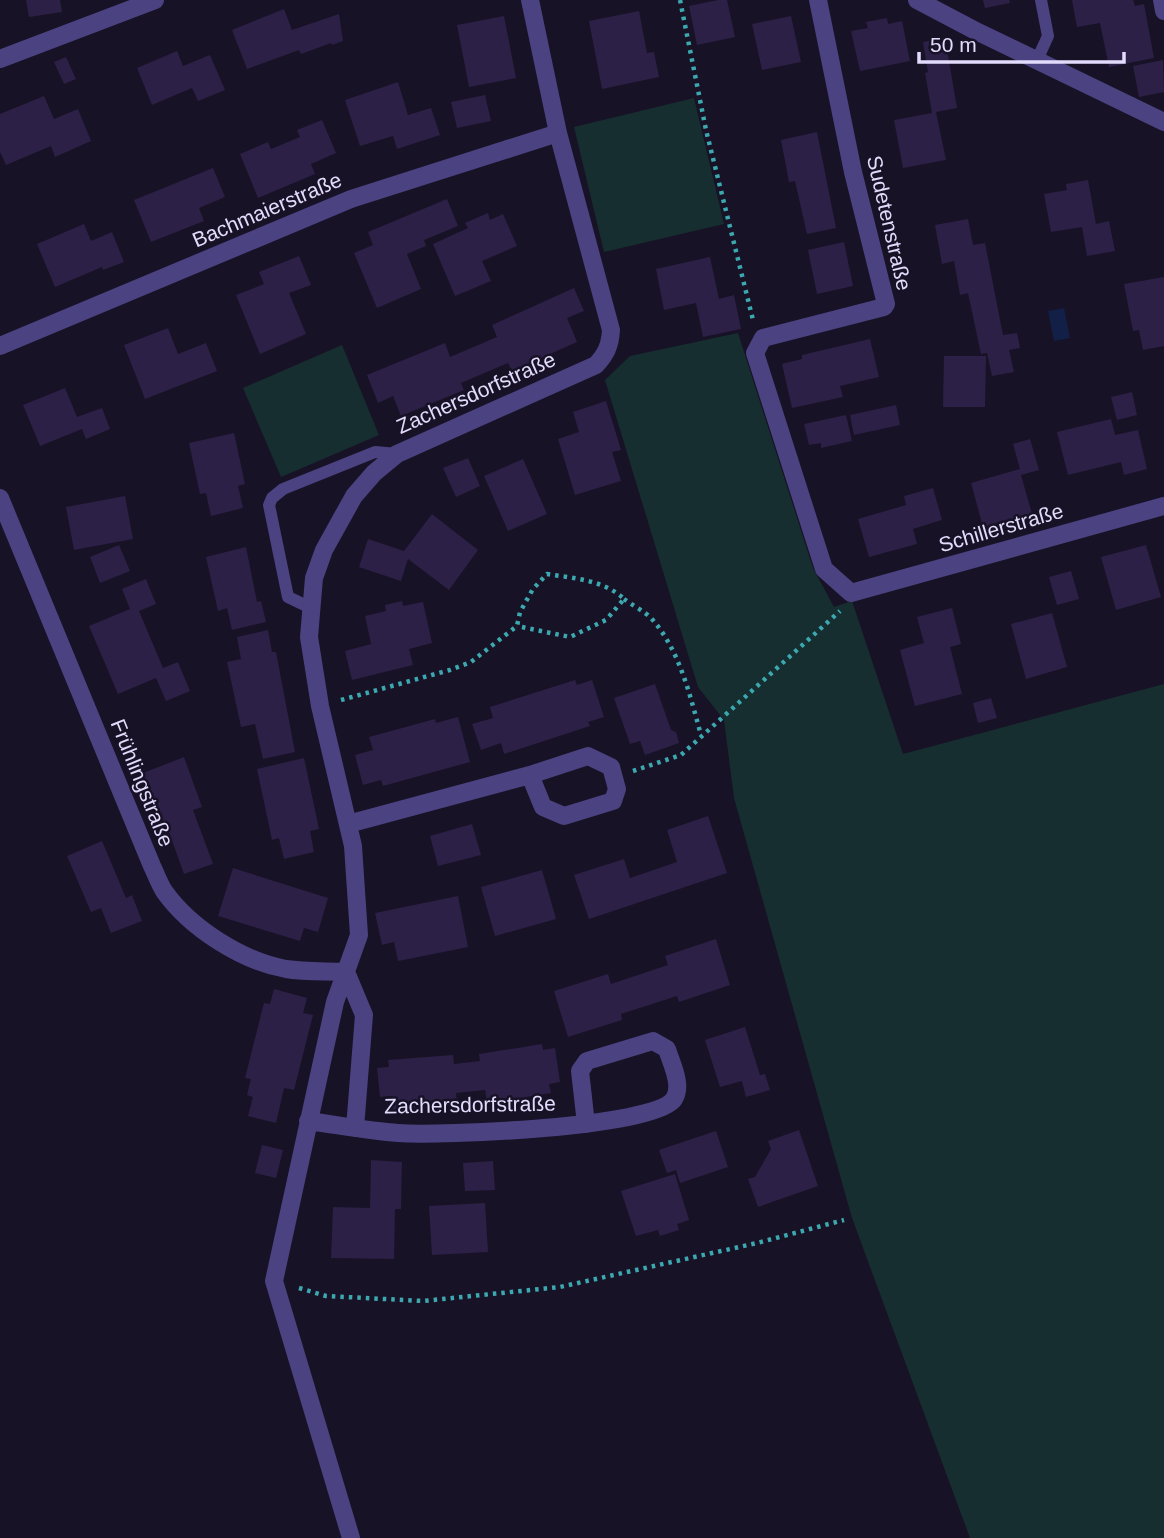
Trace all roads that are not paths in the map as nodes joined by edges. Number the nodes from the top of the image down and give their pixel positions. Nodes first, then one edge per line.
1 (155, 0) edge
2 (530, 0) edge
3 (818, 0) edge
4 (917, 0) edge
5 (1041, 0) edge
6 (1162, 0) edge
7 (1164, 11) edge
8 (0, 59) edge
9 (1037, 60) junction
10 (1164, 121) edge
11 (558, 133) junction
12 (0, 346) edge
13 (397, 454) junction
14 (0, 498) edge
15 (1164, 506) edge
16 (851, 593) joint
17 (311, 608) junction
18 (530, 775) junction
19 (348, 824) junction
20 (346, 972) junction
21 (308, 1121) junction
22 (586, 1124) junction
23 (355, 1128) junction
24 (351, 1538) edge

1 - 8 street
2 - 11 street, Zachersdorfstraße
3 - 16 street, Sudetenstraße
4 - 9 street
5 - 9 lane
6 - 7 street
9 - 10 street
11 - 12 street, Bachmaierstraße
11 - 13 street, Zachersdorfstraße
13 - 17 street, Zachersdorfstraße
13 - 17 lane
14 - 20 street, Frühlingstraße
15 - 16 street, Schillerstraße
17 - 19 street, Zachersdorfstraße
18 - 18 street
18 - 19 street
19 - 20 street, Zachersdorfstraße
20 - 21 street, Zachersdorfstraße
20 - 23 street, Zachersdorfstraße
21 - 23 street, Zachersdorfstraße
21 - 24 street, Zachersdorfstraße
22 - 22 street, Zachersdorfstraße
22 - 23 street, Zachersdorfstraße

